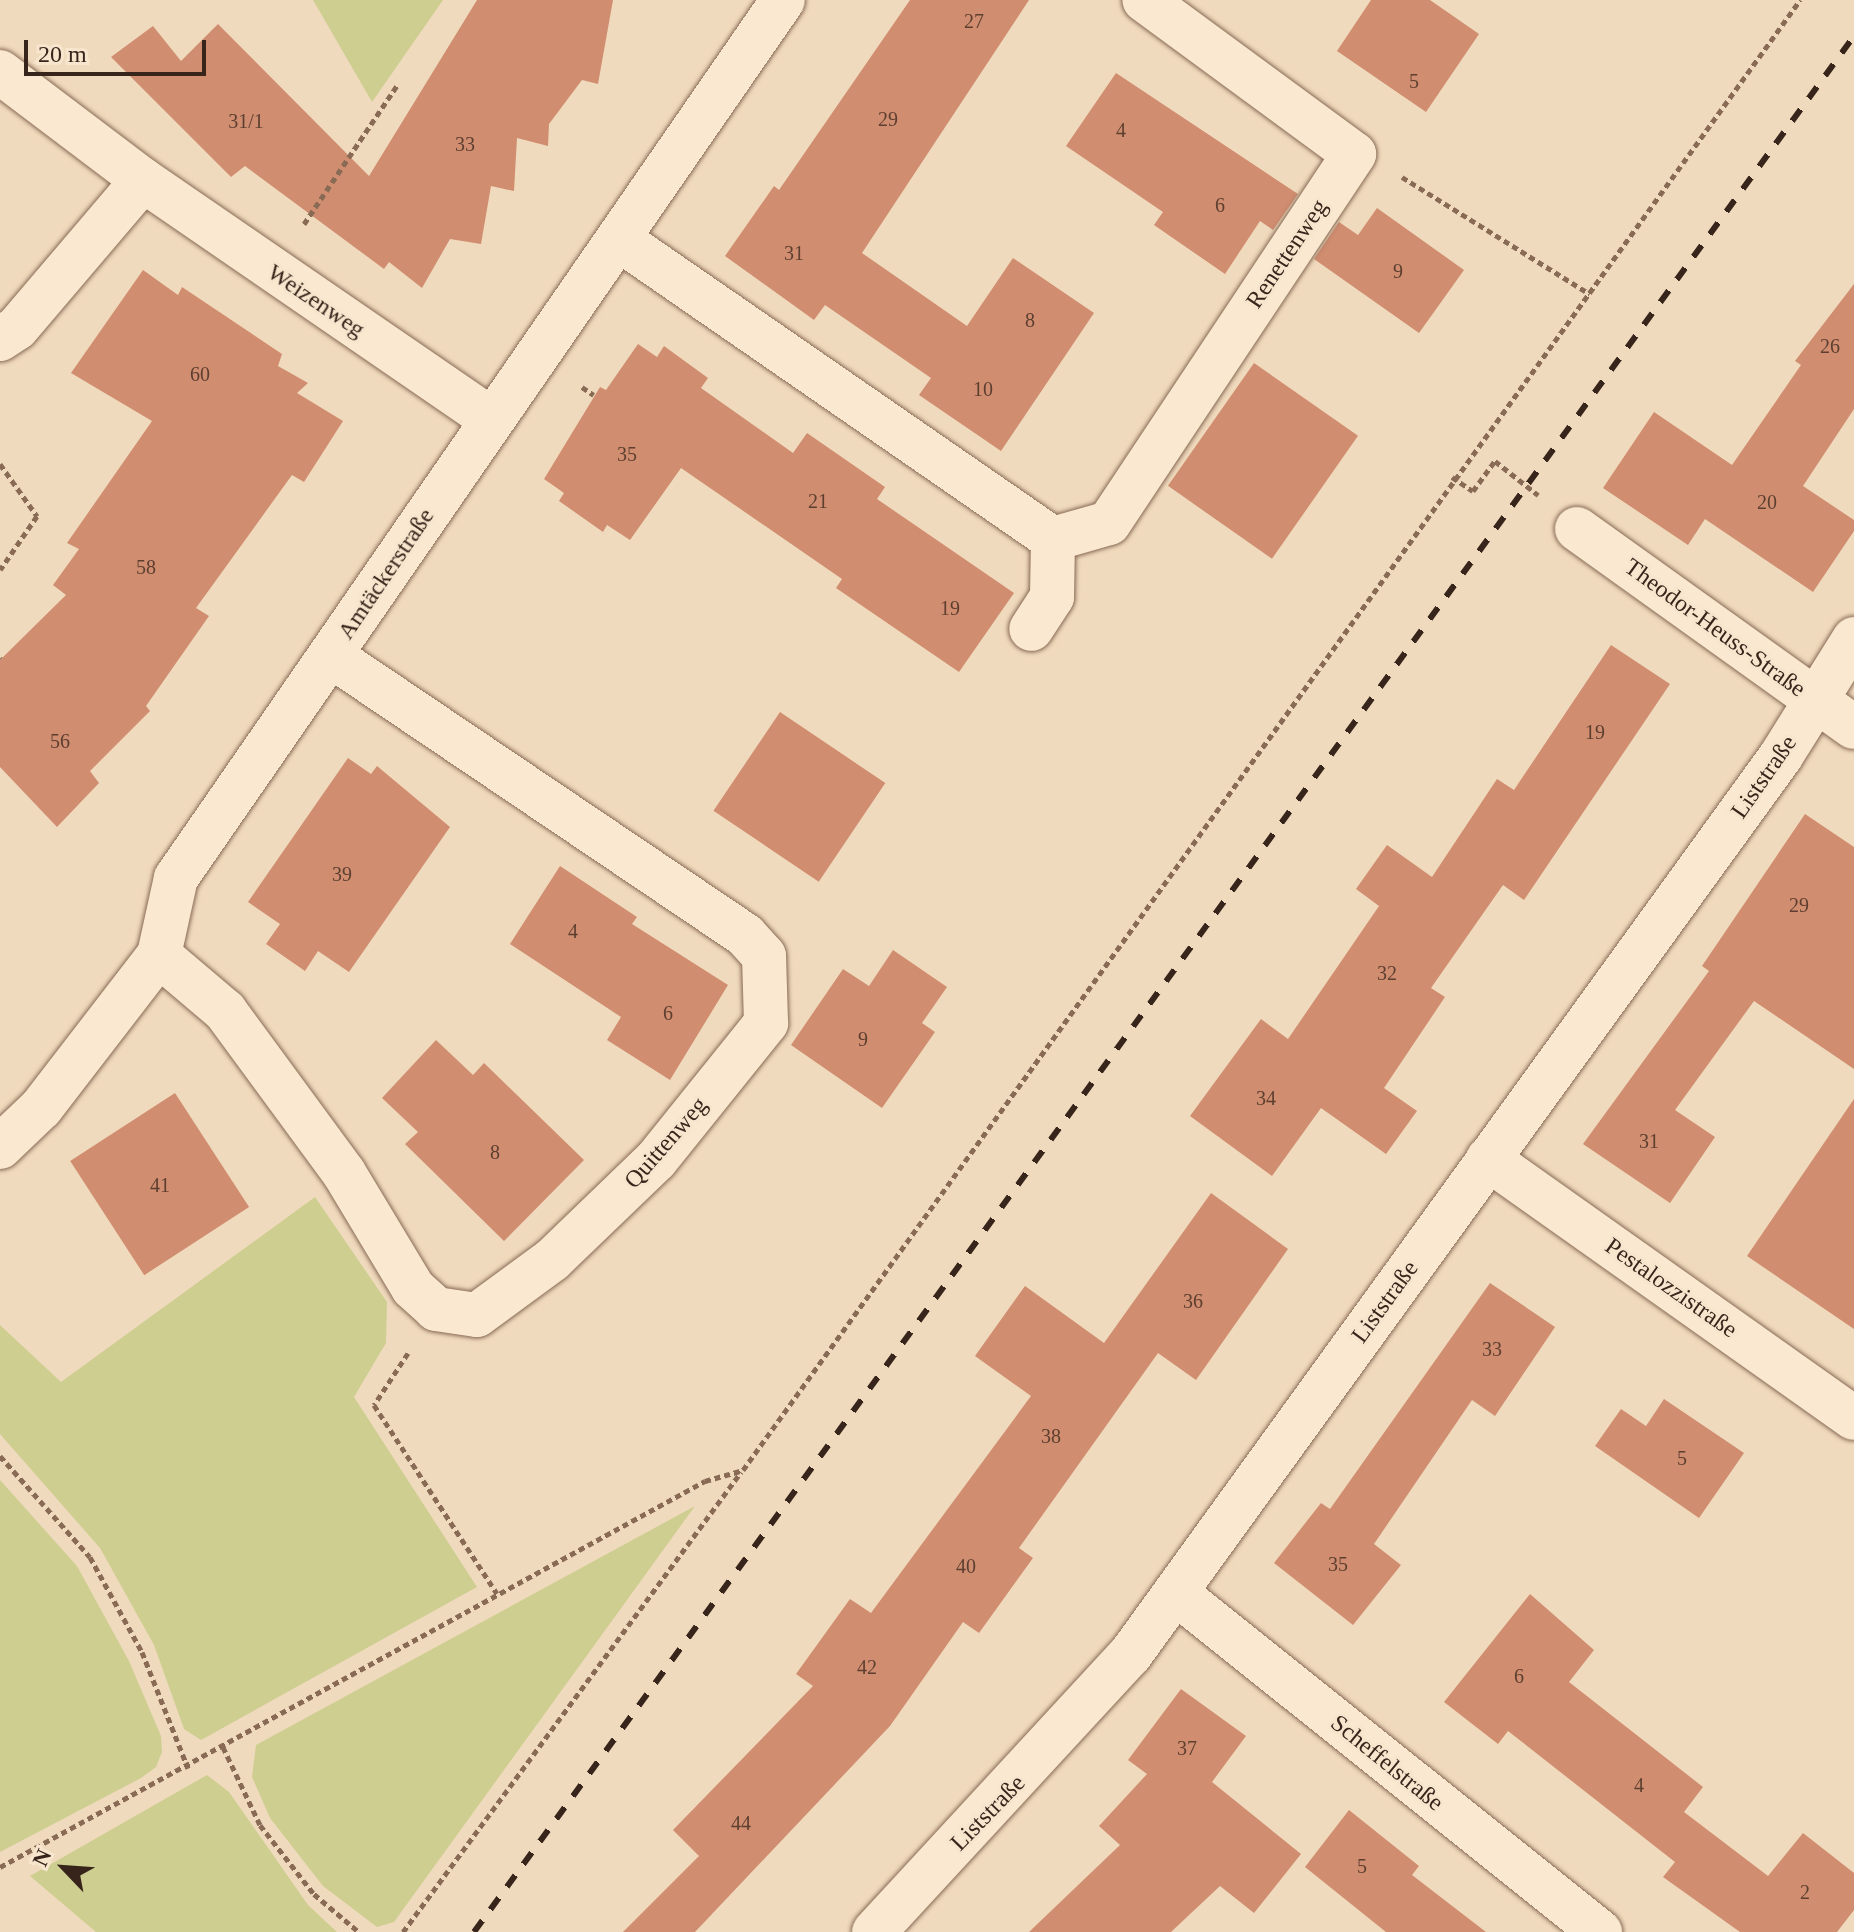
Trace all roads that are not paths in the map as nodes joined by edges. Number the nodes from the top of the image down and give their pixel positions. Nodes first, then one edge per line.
1 (783, 0) edge
2 (1144, 0) edge
3 (0, 72) edge
4 (143, 180) junction
5 (620, 240) junction
6 (0, 339) edge
7 (491, 419) junction
8 (1577, 529) road end
9 (1053, 539) junction
10 (1031, 629) dead end
11 (1854, 639) edge
12 (331, 656) junction
13 (1816, 701) junction
14 (1854, 727) edge
15 (159, 955) junction
16 (0, 1147) edge
17 (1488, 1159) junction
18 (1854, 1418) edge
19 (1176, 1593) junction
20 (874, 1932) edge
21 (1600, 1932) edge

1 - 5 street, Amtäckerstraße
2 - 9 street, Renettenweg
3 - 4 street, Weizenweg
4 - 6 street
4 - 7 street, Weizenweg
5 - 7 street, Amtäckerstraße
5 - 9 street
7 - 12 street, Amtäckerstraße
8 - 13 street, Theodor-Heuss-Straße
9 - 10 street
11 - 13 street, Liststraße
12 - 15 street, Amtäckerstraße
12 - 15 street, Quittenweg
13 - 14 street, Theodor-Heuss-Straße
13 - 17 street, Liststraße
15 - 16 street, Amtäckerstraße
17 - 18 street, Pestalozzistraße
17 - 19 street, Liststraße
19 - 20 street, Liststraße
19 - 21 street, Scheffelstraße

